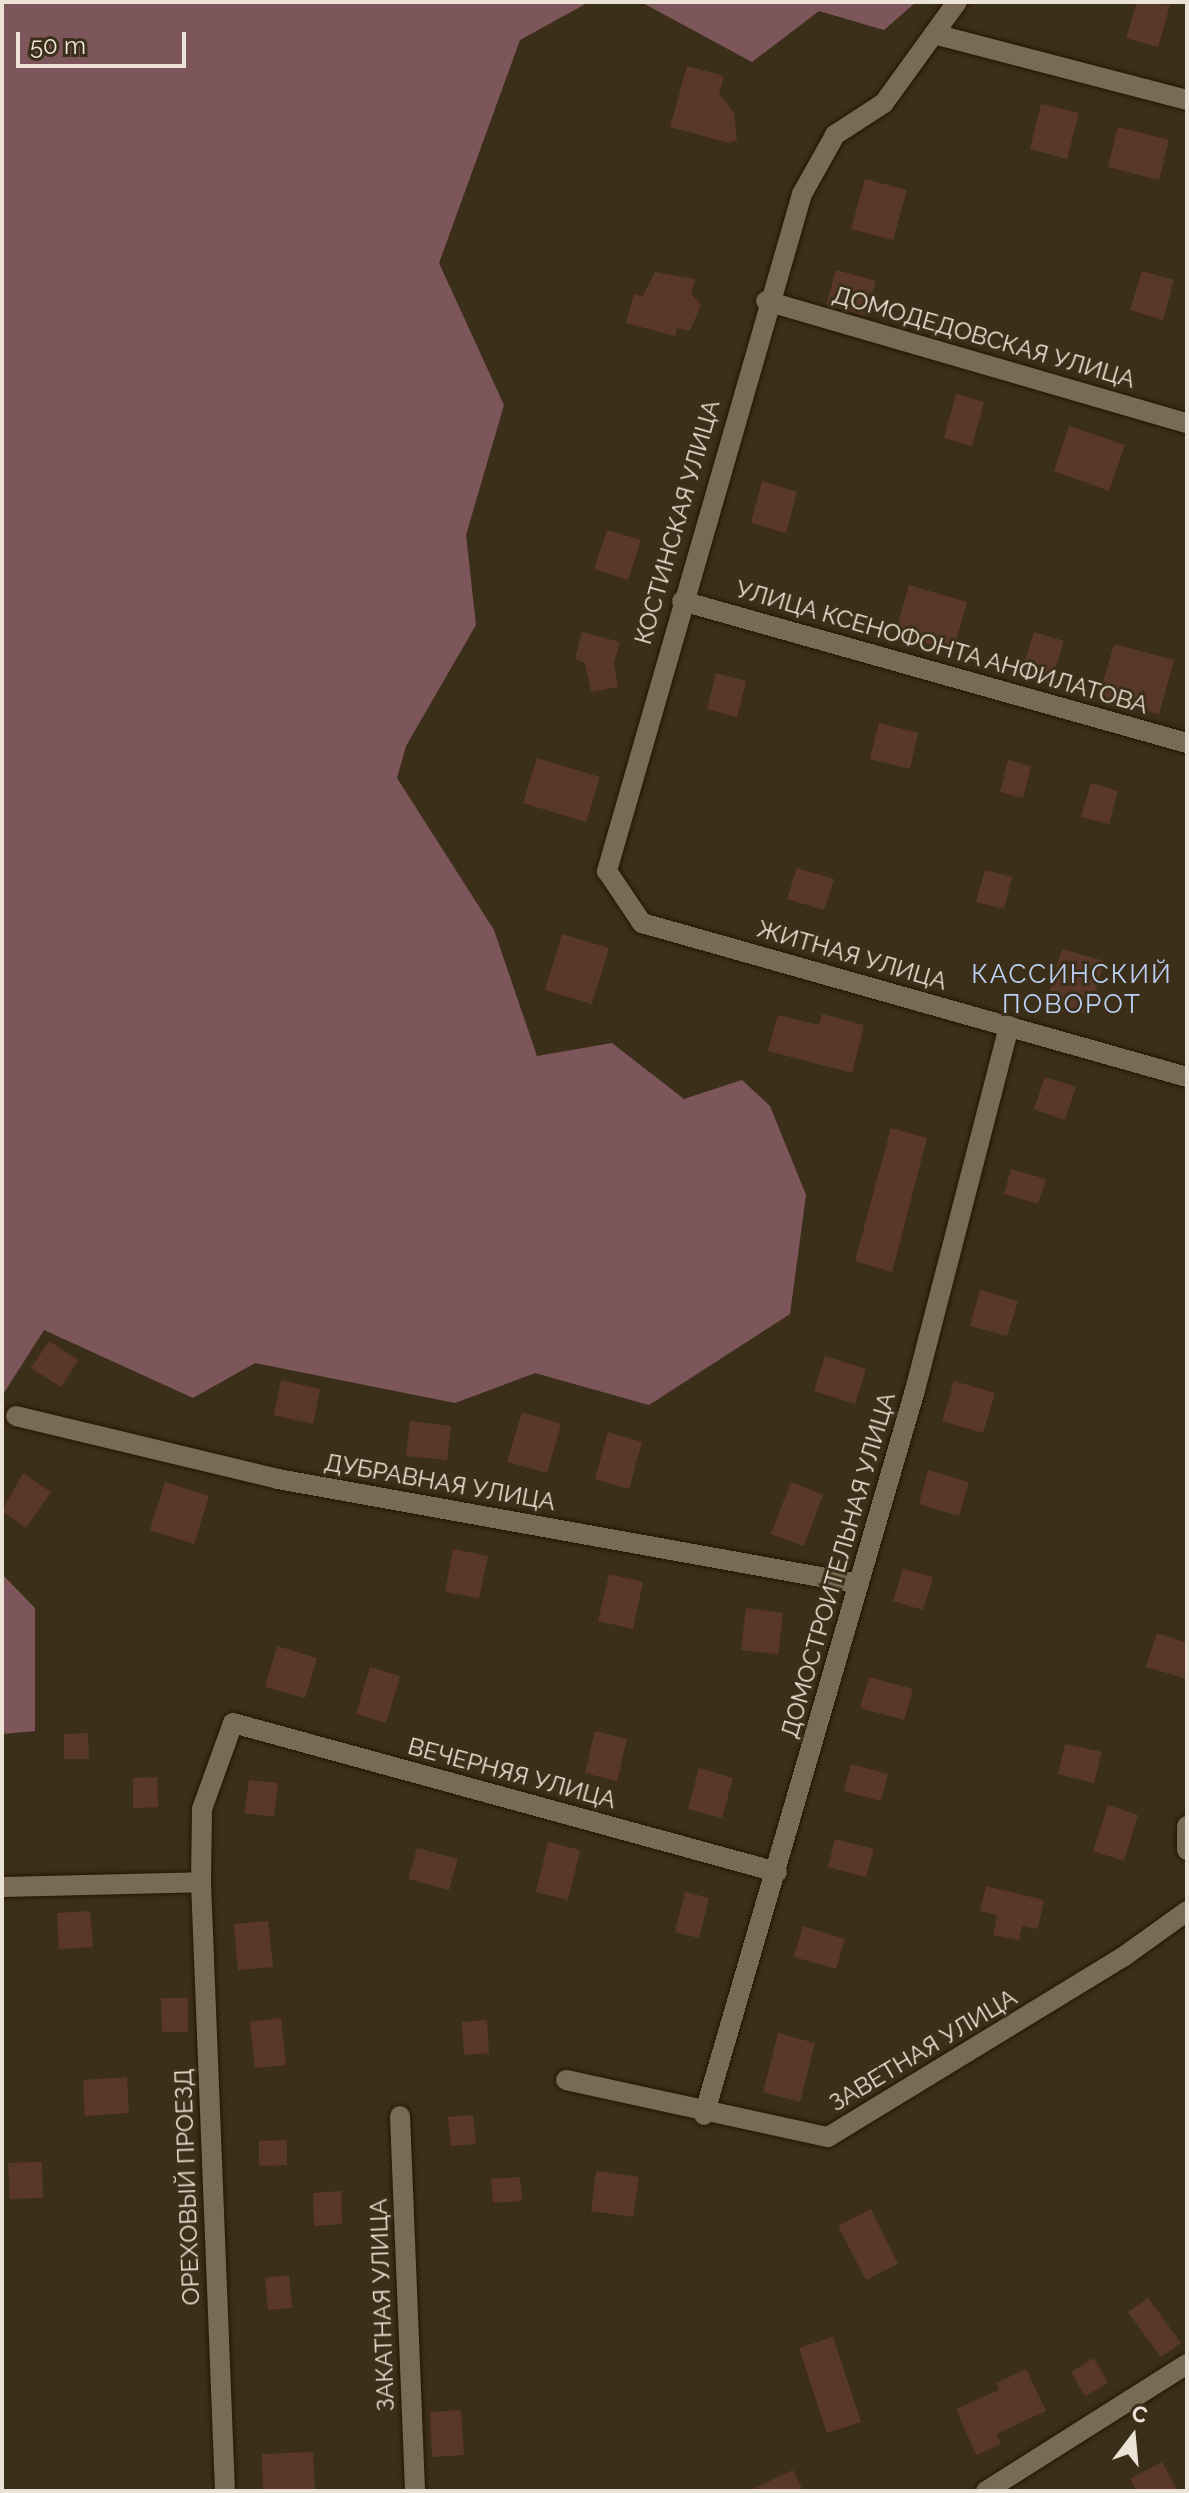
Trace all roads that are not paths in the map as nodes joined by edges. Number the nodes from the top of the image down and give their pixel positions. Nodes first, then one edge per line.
1 (957, 2) edge
2 (934, 34) junction
3 (1187, 100) edge
4 (766, 301) junction
5 (1187, 423) edge
6 (682, 601) junction
7 (1187, 743) edge
8 (642, 923) joint
9 (1009, 1026) junction
10 (1187, 1077) edge
11 (16, 1416) dead end
12 (859, 1584) junction
13 (233, 1723) joint
14 (1187, 1826) edge
15 (1187, 1850) edge
16 (777, 1872) junction
17 (201, 1882) junction
18 (2, 1887) edge
19 (1187, 1911) edge
20 (566, 2080) dead end
21 (704, 2115) junction
22 (400, 2116) dead end
23 (1187, 2364) edge
24 (225, 2491) edge
25 (415, 2491) edge
26 (986, 2491) edge

1 - 2 street
2 - 3 street
2 - 4 street, КОСТИНСКАЯ УЛИЦА
4 - 5 street, ДОМОДЕДОВСКАЯ УЛИЦА
4 - 6 street, КОСТИНСКАЯ УЛИЦА
6 - 7 street, УЛИЦА КСЕНОФОНТА АНФИЛАТОВА
6 - 8 street, КОСТИНСКАЯ УЛИЦА
8 - 9 street, ЖИТНАЯ УЛИЦА
9 - 10 street, ЖИТНАЯ УЛИЦА
9 - 12 street, ДОМОСТРОИТЕЛЬНАЯ УЛИЦА
11 - 12 street, ДУБРАВНАЯ УЛИЦА
12 - 16 street, ДОМОСТРОИТЕЛЬНАЯ УЛИЦА
13 - 16 street, ВЕЧЕРНЯЯ УЛИЦА
13 - 17 street, ОРЕХОВЫЙ ПРОЕЗД
14 - 15 street
16 - 21 street, ДОМОСТРОИТЕЛЬНАЯ УЛИЦА
17 - 18 street
17 - 24 street, ОРЕХОВЫЙ ПРОЕЗД
19 - 21 street, ЗАВЕТНАЯ УЛИЦА
20 - 21 street, ЗАВЕТНАЯ УЛИЦА
22 - 25 street, ЗАКАТНАЯ УЛИЦА
23 - 26 street

